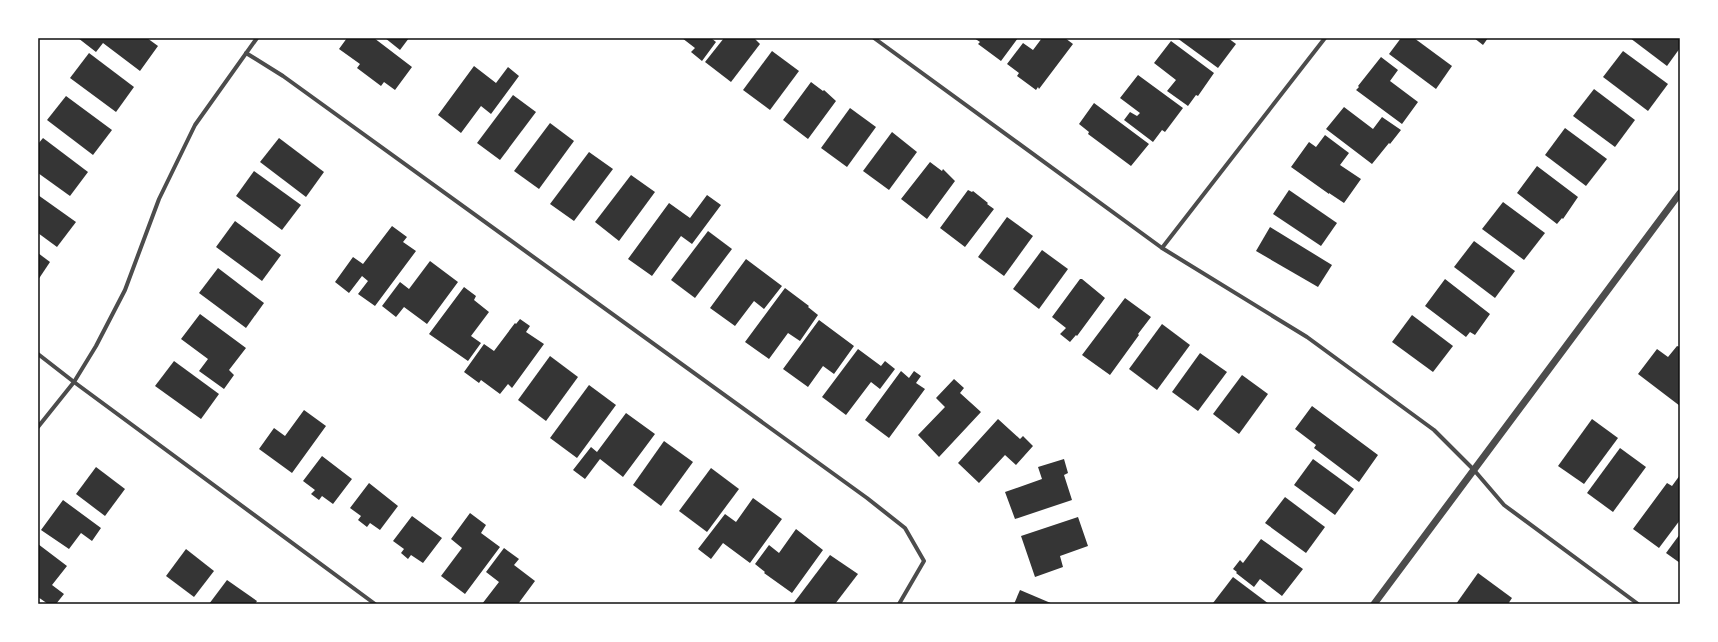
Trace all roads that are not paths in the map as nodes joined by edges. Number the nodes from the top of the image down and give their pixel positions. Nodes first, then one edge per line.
1 (257, 38) edge
2 (874, 38) edge
3 (1325, 38) edge
4 (246, 53) junction
5 (1680, 192) edge
6 (1162, 248) junction
7 (38, 354) edge
8 (74, 382) junction
9 (38, 427) edge
10 (1474, 470) junction
11 (375, 604) edge
12 (899, 604) edge
13 (1374, 604) edge
14 (1638, 604) edge

1 - 4 street
2 - 6 street
3 - 6 street
4 - 8 street
4 - 12 street
5 - 10 street
6 - 10 street
7 - 8 street
8 - 9 street
8 - 11 street
10 - 13 street
10 - 14 street

